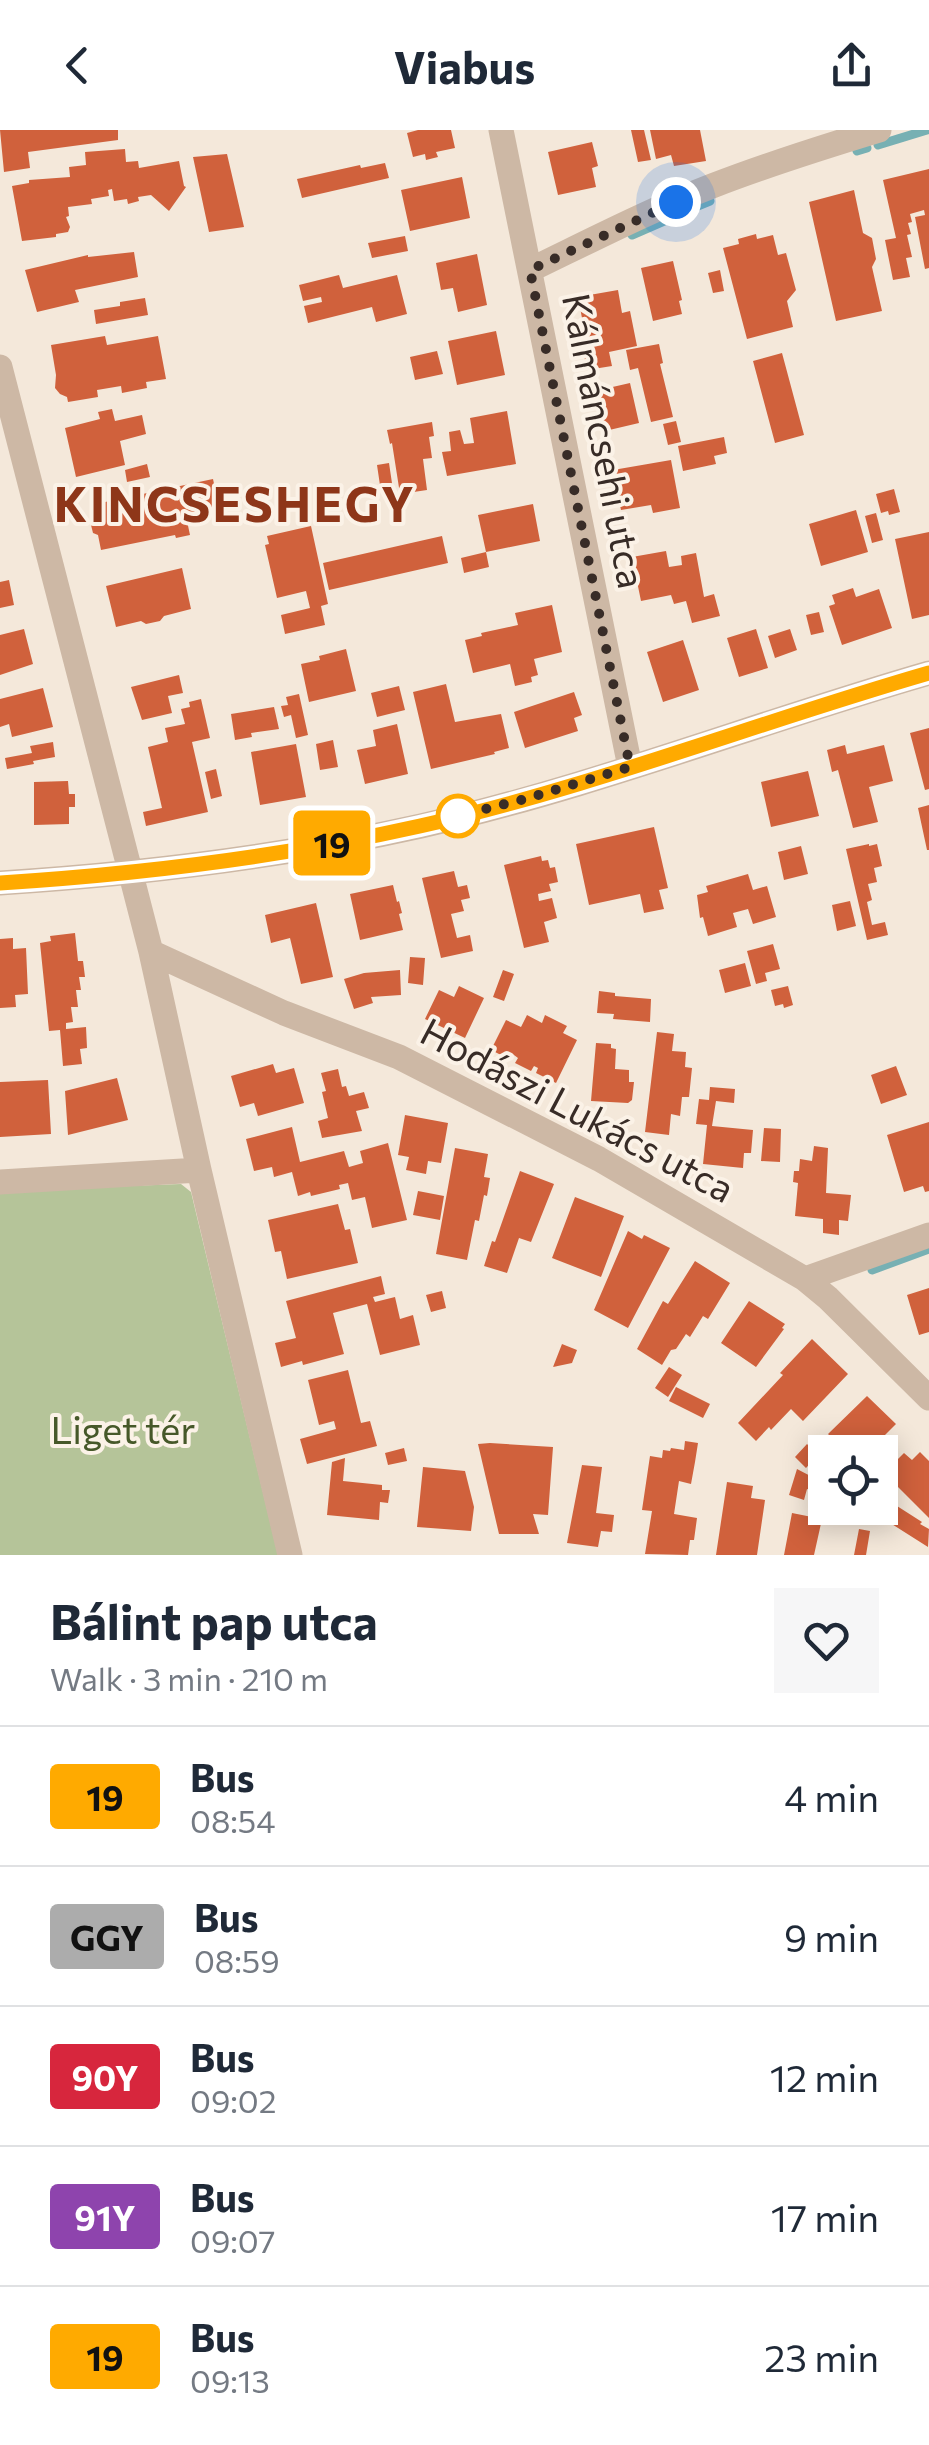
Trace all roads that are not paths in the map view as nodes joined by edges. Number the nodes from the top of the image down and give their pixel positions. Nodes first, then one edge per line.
1 (501, 130) edge
2 (879, 130) edge
3 (530, 270) junction
4 (0, 367) edge
5 (929, 673) edge
6 (630, 767) junction
7 (129, 873) junction
8 (0, 883) edge
9 (151, 952) junction
10 (200, 1170) junction
11 (0, 1182) edge
12 (929, 1235) edge
13 (805, 1279) junction
14 (929, 1398) edge
15 (297, 1554) edge

1 - 3 street, Kálmáncsehi utca
2 - 3 street
3 - 6 street, Kálmáncsehi utca
4 - 7 street
5 - 6 street
6 - 7 street
7 - 8 street
7 - 9 street
9 - 10 street
9 - 13 street, Hodászi Lukács utca
10 - 11 street
10 - 15 street
12 - 13 street
13 - 14 street, Hodászi Lukács utca

